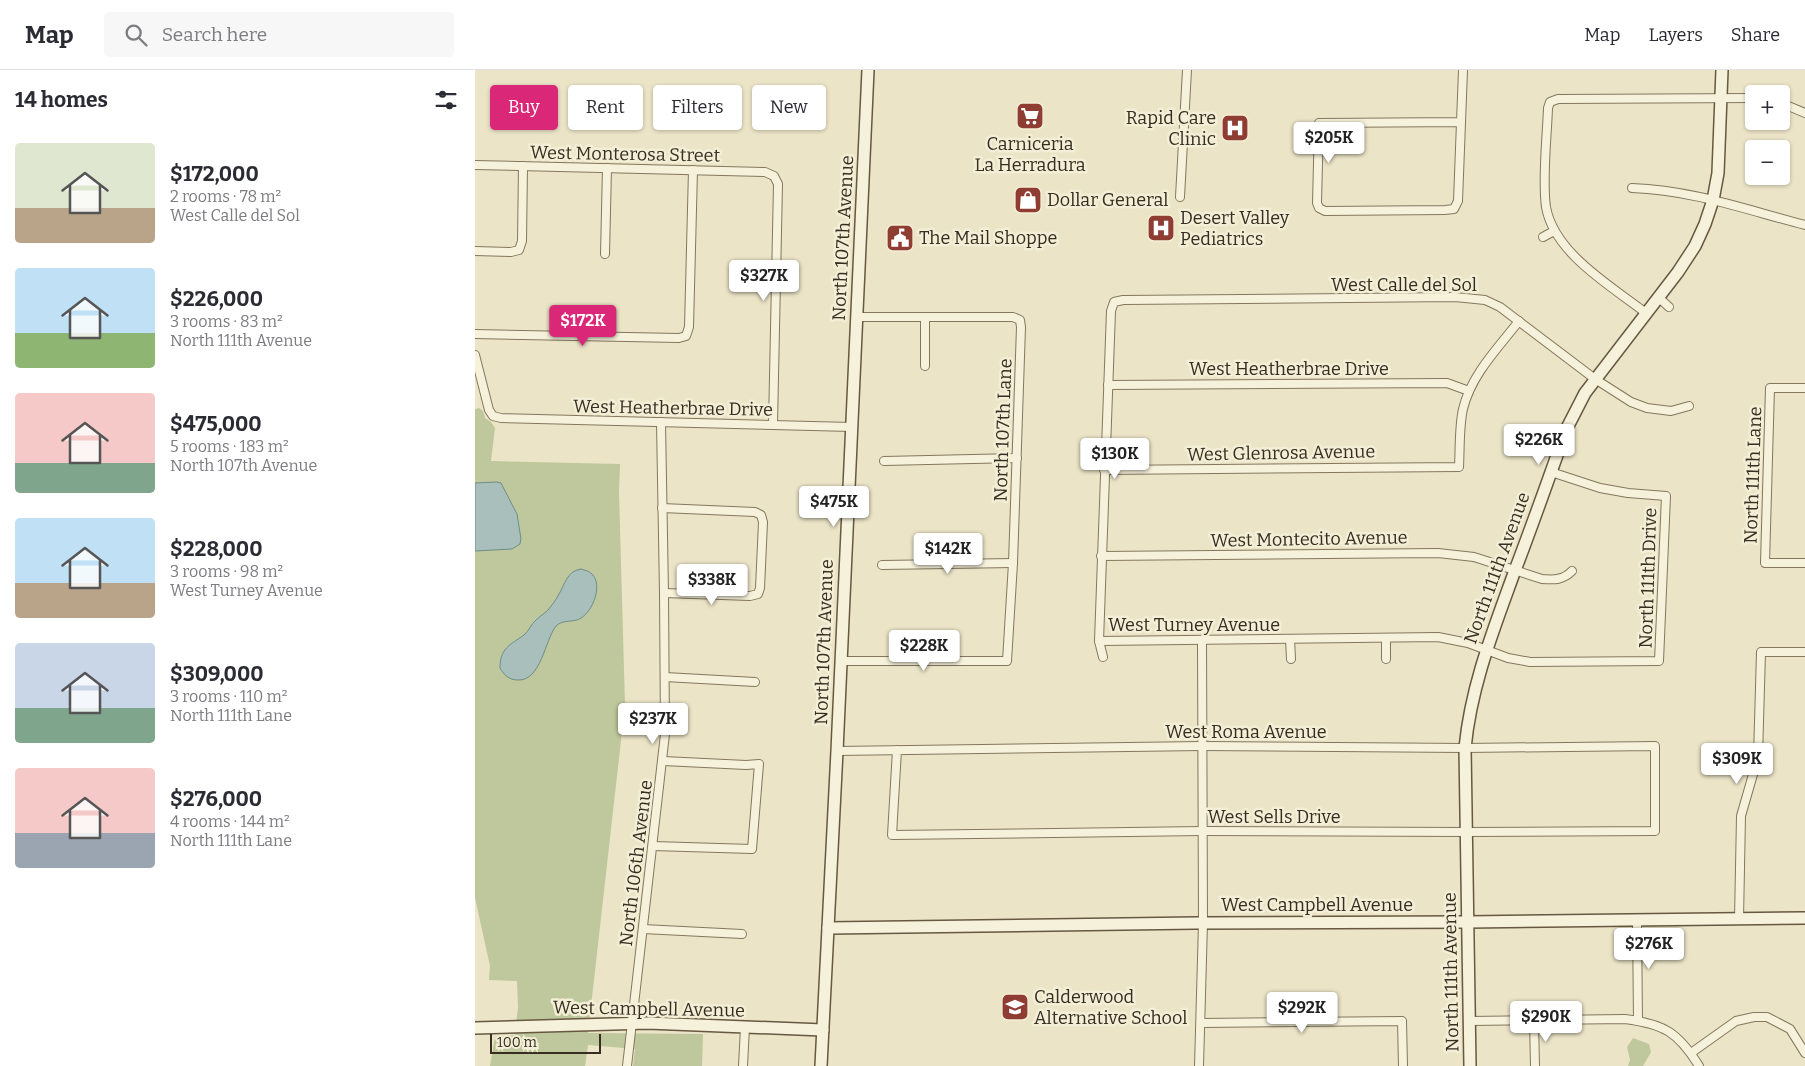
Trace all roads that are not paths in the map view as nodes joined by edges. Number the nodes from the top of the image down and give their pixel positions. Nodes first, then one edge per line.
1 (868, 70) edge
2 (1187, 70) edge
3 (1463, 70) edge
4 (1722, 70) edge
5 (1721, 97) junction
6 (1745, 98) edge
7 (1790, 107) edge
8 (1805, 113) edge
9 (1461, 122) junction
10 (475, 165) edge
11 (523, 166) junction
12 (607, 168) junction
13 (693, 170) junction
14 (1632, 188) dead end
15 (1180, 197) dead end
16 (1713, 200) junction
17 (1805, 225) edge
18 (1554, 231) junction
19 (1543, 237) dead end
20 (475, 251) edge
21 (605, 254) dead end
22 (1658, 297) junction
23 (1669, 307) dead end
24 (1646, 312) junction
25 (857, 317) junction
26 (925, 318) junction
27 (1519, 321) junction
28 (475, 334) edge
29 (475, 355) edge
30 (925, 366) dead end
31 (1595, 379) junction
32 (1108, 385) junction
33 (1805, 388) edge
34 (1469, 391) junction
35 (1689, 406) dead end
36 (661, 422) junction
37 (773, 425) junction
38 (852, 427) junction
39 (1017, 458) junction
40 (884, 461) dead end
41 (1104, 470) junction
42 (1551, 472) junction
43 (662, 508) junction
44 (1101, 556) junction
45 (1013, 562) junction
46 (1805, 563) edge
47 (882, 565) dead end
48 (1573, 570) dead end
49 (1515, 571) junction
50 (664, 593) junction
51 (1386, 638) junction
52 (1290, 639) junction
53 (1202, 640) junction
54 (1099, 641) junction
55 (1486, 650) junction
56 (1805, 652) edge
57 (1103, 657) dead end
58 (1291, 659) dead end
59 (1386, 659) dead end
60 (841, 661) junction
61 (1659, 661) joint
62 (665, 677) junction
63 (755, 682) dead end
64 (1202, 746) junction
65 (1465, 748) junction
66 (897, 750) junction
67 (837, 751) junction
68 (663, 761) junction
69 (1655, 830) joint
70 (1203, 831) junction
71 (1466, 832) junction
72 (653, 846) junction
73 (1805, 918) edge
74 (1739, 919) junction
75 (1637, 920) junction
76 (1468, 922) junction
77 (1203, 923) junction
78 (828, 928) junction
79 (643, 929) junction
80 (742, 934) dead end
81 (1534, 1020) junction
82 (1638, 1020) junction
83 (1469, 1021) junction
84 (633, 1023) junction
85 (1201, 1023) junction
86 (745, 1027) junction
87 (475, 1028) edge
88 (823, 1030) junction
89 (1691, 1053) junction
90 (1805, 1053) edge
91 (627, 1066) edge
92 (743, 1066) edge
93 (821, 1066) edge
94 (1199, 1066) edge
95 (1403, 1066) edge
96 (1470, 1066) edge
97 (1535, 1066) edge
98 (1699, 1066) edge

1 - 25 street, North 107th Avenue
2 - 15 street
3 - 9 street
4 - 5 street, North 111th Avenue
5 - 6 street
5 - 16 street, North 111th Avenue
5 - 18 street
7 - 8 street
9 - 9 street
10 - 11 street, West Monterosa Street
11 - 12 street, West Monterosa Street
11 - 20 street
12 - 13 street, West Monterosa Street
12 - 21 street
13 - 28 street
13 - 37 street, West Monterosa Street
14 - 16 street
16 - 17 street
16 - 22 street, North 111th Avenue
18 - 19 street
18 - 24 street
22 - 23 street
22 - 24 street, North 111th Avenue
24 - 31 street, North 111th Avenue
25 - 26 street
25 - 38 street, North 107th Avenue
26 - 30 street
26 - 39 street, North 107th Lane
27 - 31 street, West Calle del Sol
27 - 32 street, West Calle del Sol
27 - 34 street
29 - 36 street, West Heatherbrae Drive
31 - 35 street, West Calle del Sol
31 - 42 street, North 111th Avenue
32 - 34 street, West Heatherbrae Drive
32 - 41 street
33 - 46 street, North 111th Lane
34 - 41 street, West Glenrosa Avenue
36 - 37 street, West Heatherbrae Drive
36 - 43 street, North 106th Avenue
37 - 38 street, West Heatherbrae Drive
38 - 60 street, North 107th Avenue
39 - 40 street
39 - 45 street, North 107th Lane
41 - 44 street
42 - 49 street, North 111th Avenue
42 - 61 street, North 111th Drive
43 - 50 street, North 106th Avenue
43 - 50 street
44 - 49 street, West Montecito Avenue
44 - 54 street
45 - 47 street
45 - 60 street, North 107th Lane
48 - 49 street, West Montecito Avenue
49 - 55 street, North 111th Avenue
50 - 62 street, North 106th Avenue
51 - 52 street, West Turney Avenue
51 - 55 street, West Turney Avenue
51 - 59 street
52 - 53 street, West Turney Avenue
52 - 58 street, West Turney Avenue
53 - 54 street, West Turney Avenue
53 - 64 street
54 - 57 street
55 - 61 street, West Turney Avenue
55 - 65 street, North 111th Avenue
56 - 74 street
60 - 67 street, North 107th Avenue
62 - 63 street
62 - 68 street, North 106th Avenue
64 - 65 street, West Roma Avenue
64 - 66 street, West Roma Avenue
64 - 70 street
65 - 69 street, West Roma Avenue
65 - 71 street, North 111th Avenue
66 - 67 street, West Roma Avenue
66 - 70 street, West Sells Drive
67 - 78 street, North 107th Avenue
68 - 72 street, North 106th Avenue
68 - 72 street
69 - 71 street, West Sells Drive
70 - 71 street, West Sells Drive
70 - 77 street
71 - 76 street, North 111th Avenue
72 - 79 street, North 106th Avenue
73 - 74 street, West Campbell Avenue
74 - 75 street, West Campbell Avenue
75 - 76 street, West Campbell Avenue
75 - 82 street
76 - 77 street, West Campbell Avenue
76 - 83 street, North 111th Avenue
77 - 78 street, West Campbell Avenue
77 - 85 street
78 - 88 street, North 107th Avenue
79 - 80 street
79 - 84 street, North 106th Avenue
81 - 82 street
81 - 83 street
81 - 97 street
82 - 89 street
83 - 96 street, North 111th Avenue
84 - 86 street, West Campbell Avenue
84 - 87 street, West Campbell Avenue
84 - 91 street, North 106th Avenue
85 - 94 street
85 - 95 street
86 - 88 street, West Campbell Avenue
86 - 92 street
88 - 93 street, North 107th Avenue
89 - 90 street
89 - 98 street

